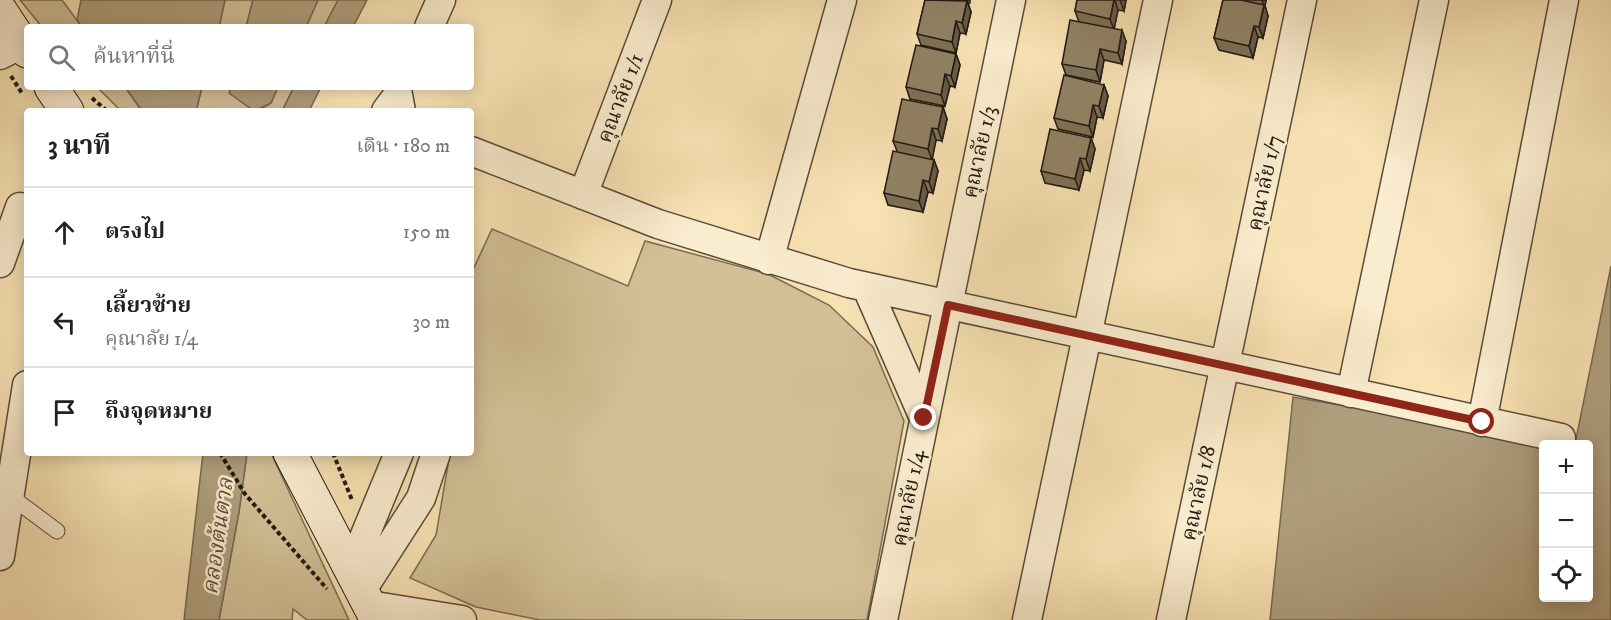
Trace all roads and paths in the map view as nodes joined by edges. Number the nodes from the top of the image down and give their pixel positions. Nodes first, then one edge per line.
1 (441, 0) edge
2 (657, 0) edge
3 (842, 0) edge
4 (1011, 0) edge
5 (1158, 0) edge
6 (1302, 0) edge
7 (1434, 0) edge
8 (1564, 0) edge
9 (0, 10) edge
10 (430, 24) edge
11 (14, 54) edge
12 (24, 70) edge
13 (39, 95) edge
14 (396, 98) edge
15 (62, 108) edge
16 (380, 108) edge
17 (474, 152) edge
18 (583, 195) junction
19 (20, 207) dead end
20 (769, 260) junction
21 (0, 262) edge
22 (867, 288) junction
23 (948, 305) junction
24 (1086, 335) junction
25 (1225, 366) junction
26 (1351, 393) junction
27 (24, 406) edge
28 (924, 418) junction
29 (1482, 422) junction
30 (1561, 438) dead end
31 (222, 456) edge
32 (291, 456) edge
33 (334, 456) edge
34 (398, 456) edge
35 (435, 456) edge
36 (347, 488) dead end
37 (10, 496) junction
38 (57, 531) dead end
39 (0, 556) edge
40 (358, 596) edge
41 (462, 620) edge
42 (883, 620) edge
43 (1027, 620) edge
44 (1171, 620) edge

1 - 10 street
2 - 18 street, คุณาลัย 1/1
3 - 20 street
4 - 23 street, คุณาลัย 1/3
5 - 24 street
6 - 25 street, คุณาลัย 1/7
7 - 26 street
8 - 29 street
9 - 11 main road
11 - 12 path
13 - 15 main road
14 - 16 lane
17 - 18 street
18 - 20 street
19 - 21 street
20 - 22 street
22 - 23 street
22 - 28 street
23 - 24 street
23 - 28 street, คุณาลัย 1/4
24 - 25 street
24 - 43 street
25 - 26 street
25 - 44 street, คุณาลัย 1/8
26 - 29 street
27 - 37 street
28 - 42 street, คุณาลัย 1/4
29 - 30 street
31 - 40 path
32 - 40 main road
33 - 36 path
34 - 40 street
35 - 40 street
37 - 38 lane
37 - 39 street
40 - 41 street

